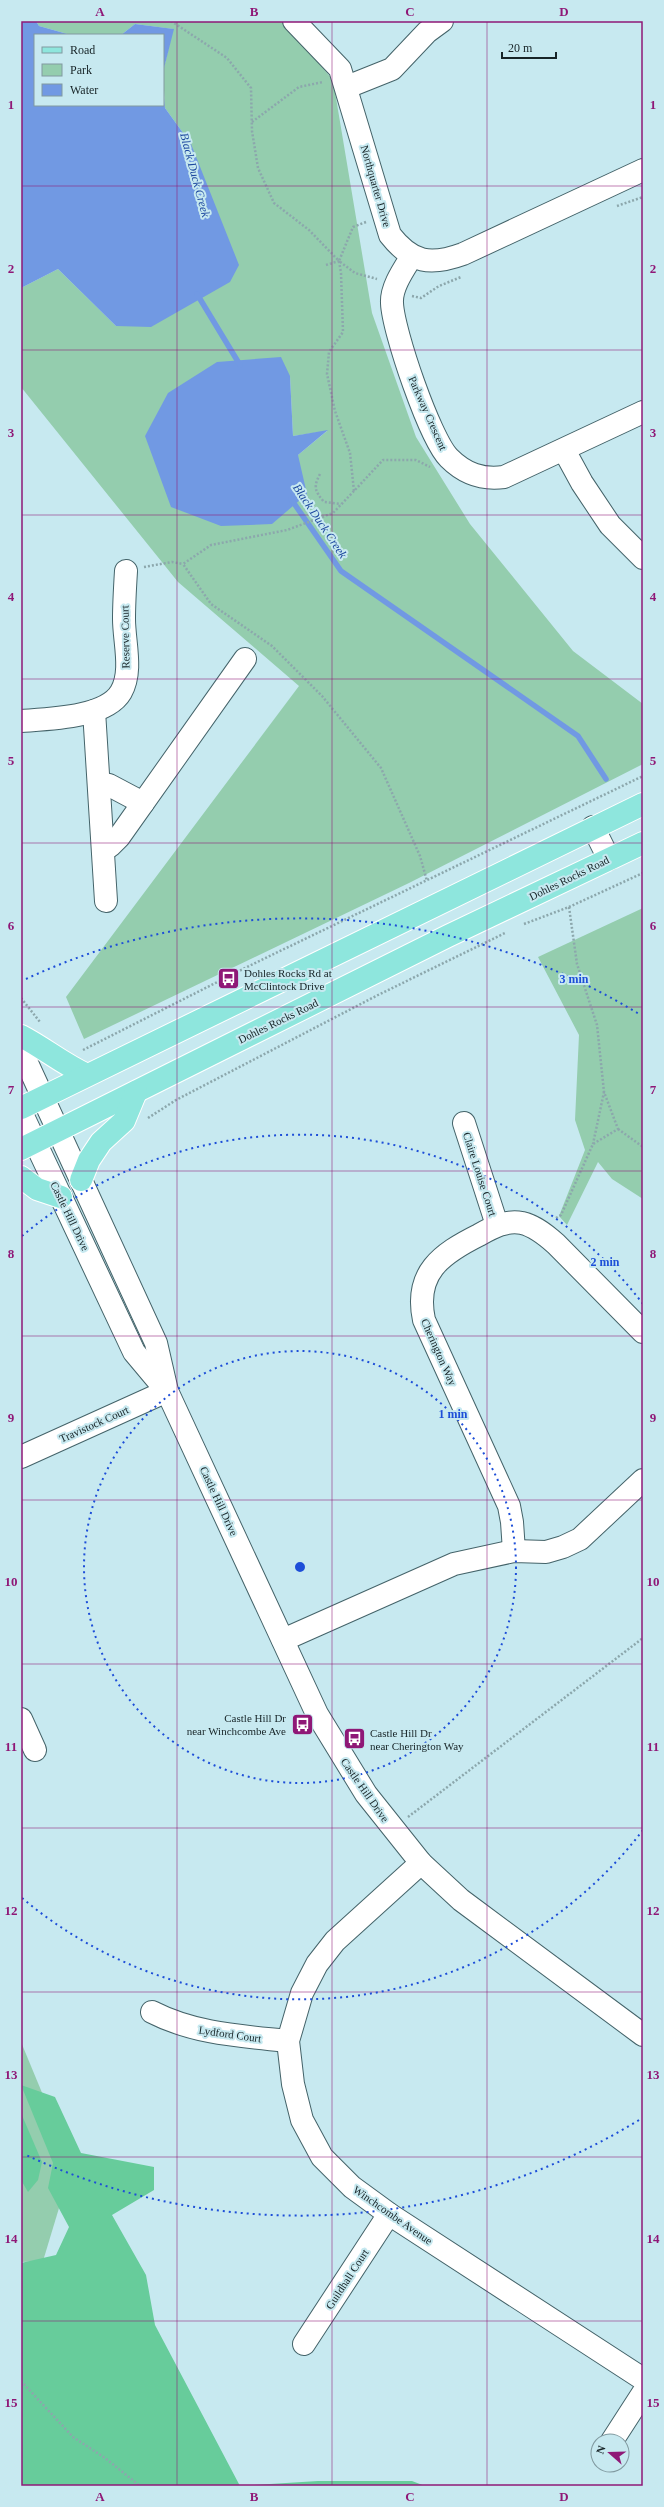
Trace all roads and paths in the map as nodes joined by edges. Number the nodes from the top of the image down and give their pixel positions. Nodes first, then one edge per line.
1 (171, 21) edge
2 (294, 21) edge
3 (442, 21) edge
4 (337, 84) junction
5 (252, 123) junction
6 (643, 170) edge
7 (384, 216) junction
8 (412, 256) junction
9 (338, 261) junction
10 (326, 266) dead end
11 (381, 281) dead end
12 (643, 412) edge
13 (564, 450) junction
14 (435, 470) dead end
15 (320, 474) dead end
16 (354, 491) junction
17 (342, 504) junction
18 (643, 558) edge
19 (183, 564) junction
20 (126, 571) joint
21 (245, 659) dead end
22 (94, 710) junction
23 (21, 721) edge
24 (643, 776) edge
25 (99, 783) junction
26 (143, 803) junction
27 (643, 804) edge
28 (593, 827) junction
29 (643, 843) edge
30 (103, 847) junction
31 (609, 859) junction
32 (643, 873) edge
33 (427, 881) junction
34 (106, 901) dead end
35 (569, 907) junction
36 (517, 927) dead end
37 (510, 930) dead end
38 (21, 1036) edge
39 (21, 1050) edge
40 (78, 1050) dead end
41 (87, 1075) junction
42 (136, 1092) junction
43 (604, 1092) junction
44 (42, 1097) junction
45 (21, 1108) edge
46 (21, 1112) edge
47 (144, 1120) dead end
48 (464, 1123) dead end
49 (618, 1129) junction
50 (58, 1131) junction
51 (594, 1144) junction
52 (28, 1145) edge
53 (643, 1146) edge
54 (21, 1178) edge
55 (81, 1180) junction
56 (61, 1197) junction
57 (497, 1225) junction
58 (540, 1230) junction
59 (643, 1332) edge
60 (167, 1391) junction
61 (21, 1457) edge
62 (643, 1480) edge
63 (514, 1551) junction
64 (643, 1638) edge
65 (283, 1640) junction
66 (21, 1719) edge
67 (35, 1750) dead end
68 (392, 1829) junction
69 (421, 1863) junction
70 (152, 2012) dead end
71 (643, 2035) edge
72 (288, 2041) junction
73 (389, 2214) junction
74 (304, 2344) dead end
75 (643, 2379) edge
76 (21, 2381) edge
77 (643, 2393) edge
78 (617, 2433) edge
79 (140, 2486) edge

1 - 5 path
2 - 4 street, Northquarter Drive
3 - 4 street
4 - 5 path
4 - 7 street, Northquarter Drive
5 - 9 path
6 - 8 street, Northquarter Drive
7 - 8 street, Northquarter Drive
7 - 9 path
8 - 13 street, Parkway Crescent
9 - 10 path
9 - 11 path
9 - 16 path
12 - 13 street, Parkway Crescent
13 - 18 street
14 - 16 path
15 - 17 path
16 - 17 path
17 - 19 path
19 - 20 path
19 - 33 path
20 - 22 street, Reserve Court
21 - 26 street
22 - 23 street, Reserve Court
22 - 25 street
24 - 33 path
25 - 26 street
25 - 30 street
26 - 30 street
27 - 28 main road
28 - 31 street
28 - 41 main road
29 - 31 main road, Dohles Rocks Road
30 - 34 street
31 - 42 main road, Dohles Rocks Road
32 - 35 path
33 - 40 path
35 - 36 path
35 - 43 path
37 - 47 path
38 - 41 main road
39 - 44 street, Castle Hill Drive
41 - 44 main road
42 - 50 main road, Dohles Rocks Road
42 - 55 main road
43 - 49 path
43 - 51 path
44 - 45 main road
44 - 50 street, Castle Hill Drive
46 - 52 street, Castle Hill Drive
48 - 57 street, Claire Louise Court
49 - 51 path
49 - 53 path
50 - 52 main road, Dohles Rocks Road
50 - 55 street, Castle Hill Drive
51 - 58 path
52 - 56 street, Castle Hill Drive
54 - 56 main road
55 - 60 street, Castle Hill Drive
56 - 60 street, Castle Hill Drive
57 - 58 street, Cherington Way
57 - 63 street, Cherington Way
58 - 59 street, Cherington Way
60 - 61 street, Travistock Court
60 - 65 street, Castle Hill Drive
62 - 63 street
63 - 65 street
64 - 68 path
65 - 68 street, Castle Hill Drive
66 - 67 street
68 - 69 street, Castle Hill Drive
69 - 71 street, Castle Hill Drive
69 - 72 street, Winchcombe Avenue
70 - 72 street, Lydford Court
72 - 73 street, Winchcombe Avenue
73 - 74 street, Guildhall Court
73 - 75 street, Winchcombe Avenue
76 - 79 path
77 - 78 street

